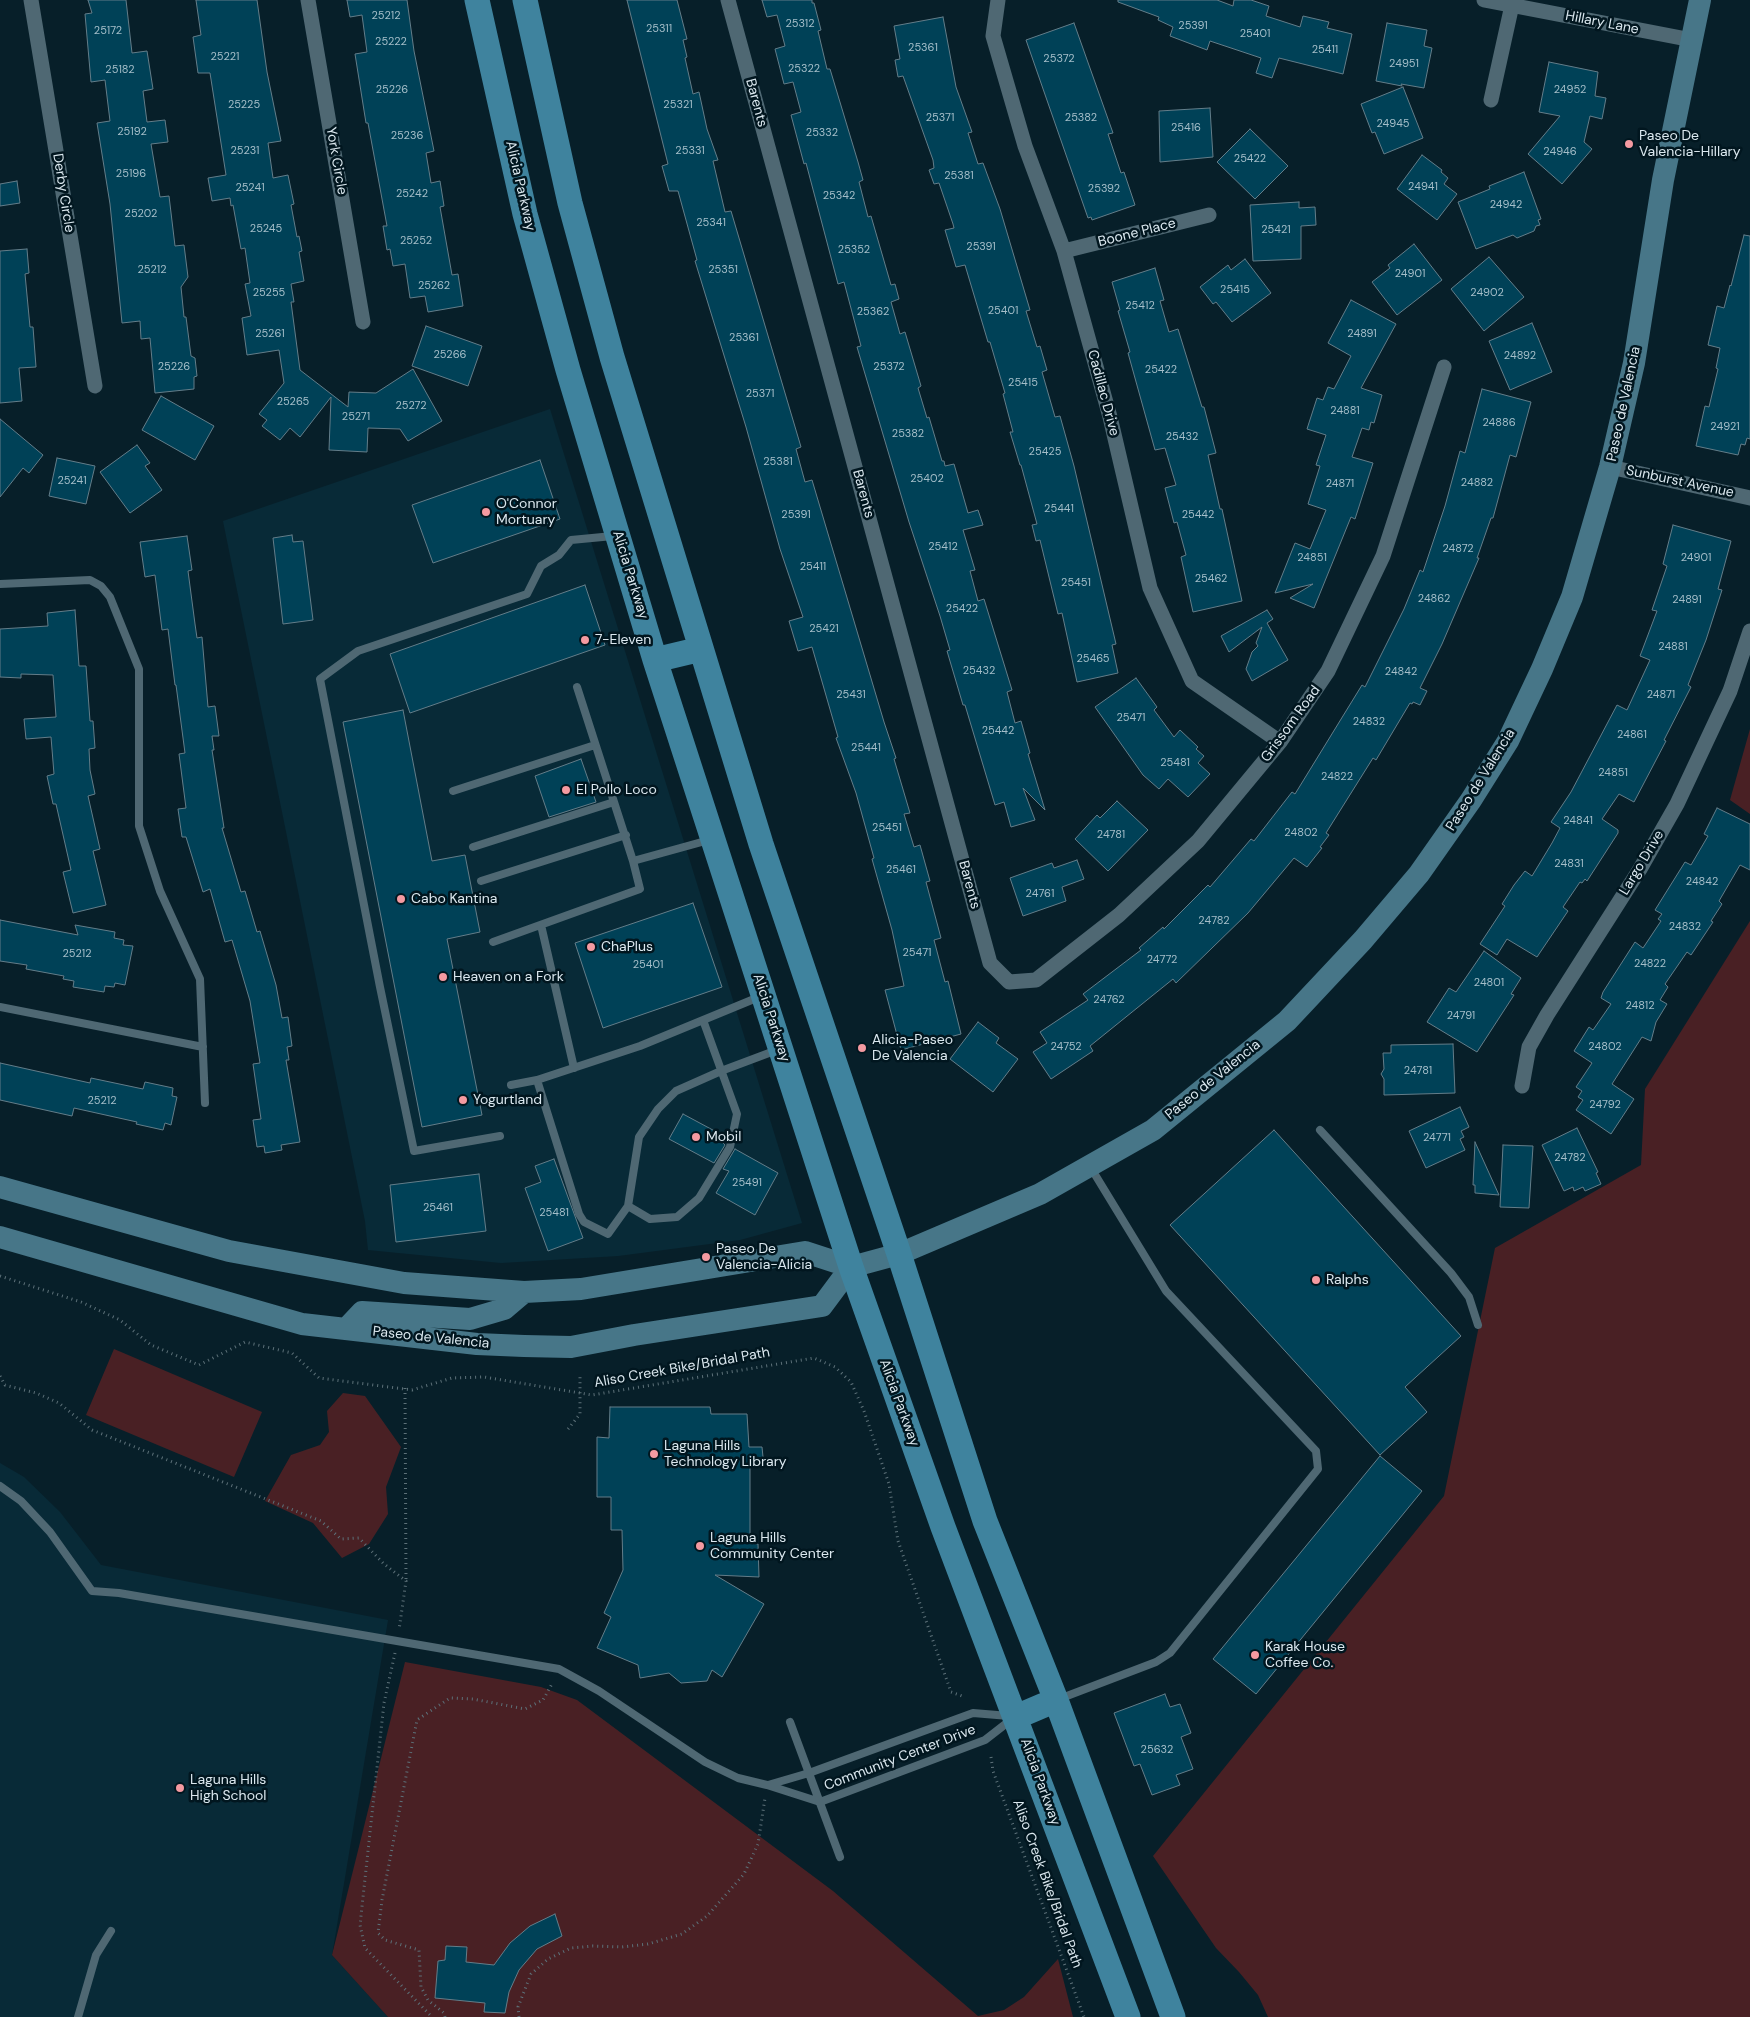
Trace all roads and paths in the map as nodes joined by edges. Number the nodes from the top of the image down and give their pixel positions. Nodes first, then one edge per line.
1 (31, 0) edge
2 (308, 0) edge
3 (477, 0) edge
4 (525, 0) edge
5 (728, 0) edge
6 (998, 0) edge
7 (1484, 0) edge
8 (1700, 0) edge
9 (1512, 5) junction
10 (1692, 40) junction
11 (1491, 100) dead end
12 (1209, 215) dead end
13 (1064, 251) junction
14 (363, 322) dead end
15 (1444, 367) dead end
16 (95, 386) dead end
17 (1610, 467) junction
18 (1750, 498) edge
19 (618, 535) junction
20 (0, 584) edge
21 (1750, 632) edge
22 (701, 648) junction
23 (655, 660) junction
24 (576, 688) dead end
25 (1280, 742) junction
26 (595, 745) junction
27 (453, 791) dead end
28 (614, 802) junction
29 (626, 835) junction
30 (714, 839) junction
31 (473, 847) dead end
32 (634, 861) junction
33 (481, 881) dead end
34 (541, 925) junction
35 (493, 942) dead end
36 (1009, 982) joint
37 (763, 995) junction
38 (0, 1007) edge
39 (704, 1020) junction
40 (203, 1047) junction
41 (781, 1048) junction
42 (574, 1068) junction
43 (721, 1071) junction
44 (537, 1080) junction
45 (511, 1085) dead end
46 (1522, 1086) dead end
47 (205, 1103) dead end
48 (1320, 1130) dead end
49 (500, 1136) dead end
50 (1090, 1166) junction
51 (0, 1187) edge
52 (628, 1206) junction
53 (0, 1237) edge
54 (899, 1254) junction
55 (851, 1267) junction
56 (0, 1276) edge
57 (524, 1292) junction
58 (1478, 1325) dead end
59 (346, 1328) junction
60 (0, 1376) edge
61 (580, 1377) dead end
62 (405, 1388) junction
63 (580, 1394) junction
64 (568, 1429) dead end
65 (0, 1486) edge
66 (406, 1581) junction
67 (397, 1640) junction
68 (559, 1669) junction
69 (962, 1696) dead end
70 (1056, 1700) junction
71 (1016, 1717) junction
72 (790, 1722) dead end
73 (991, 1757) dead end
74 (809, 1773) junction
75 (768, 1785) junction
76 (820, 1802) junction
77 (840, 1857) dead end
78 (111, 1931) dead end
79 (78, 2017) edge
80 (432, 2017) edge
81 (445, 2017) edge
82 (519, 2017) edge
83 (1084, 2017) edge
84 (1128, 2017) edge
85 (1173, 2017) edge

1 - 16 street, Derby Circle
2 - 14 street, York Circle
3 - 19 main road, Alicia Parkway
4 - 22 main road
5 - 36 street, Barents
6 - 13 street, Cadillac Drive
7 - 9 street, Hillary Lane
8 - 10 main road, Paseo de Valencia
9 - 10 street, Hillary Lane
9 - 11 street
10 - 17 main road, Paseo de Valencia
12 - 13 street, Boone Place
13 - 25 street, Cadillac Drive
15 - 25 street, Grissom Road
17 - 18 street, Sunburst Avenue
17 - 50 main road, Paseo de Valencia
19 - 23 main road, Alicia Parkway
19 - 49 lane
20 - 40 lane
21 - 46 street, Largo Drive
22 - 23 main road
22 - 54 main road
23 - 30 main road, Alicia Parkway
24 - 26 lane
25 - 36 street, Grissom Road
26 - 27 lane
26 - 28 lane
28 - 29 lane
28 - 31 lane
29 - 32 lane
29 - 33 lane
30 - 32 lane
30 - 37 main road, Alicia Parkway
32 - 34 lane
34 - 35 lane
34 - 42 lane
37 - 39 lane
37 - 41 main road, Alicia Parkway
38 - 40 lane
39 - 42 lane
39 - 43 lane
40 - 47 lane
41 - 43 lane
41 - 55 main road, Alicia Parkway
42 - 44 lane
43 - 52 lane
43 - 52 lane
44 - 45 lane
44 - 52 lane
48 - 58 lane
50 - 54 main road, Paseo de Valencia
50 - 70 lane
51 - 57 main road
53 - 59 main road, Paseo de Valencia
54 - 55 main road, Paseo de Valencia
54 - 70 main road
55 - 57 main road
55 - 59 main road, Paseo de Valencia
55 - 71 main road, Alicia Parkway
56 - 62 path, Aliso Creek Bike/Bridal Path
57 - 59 main road
60 - 66 path
61 - 63 path
62 - 63 path, Aliso Creek Bike/Bridal Path
62 - 66 path
63 - 64 path
63 - 69 path, Aliso Creek Bike/Bridal Path
65 - 67 lane
66 - 67 path
67 - 68 lane
67 - 80 path
68 - 75 lane
68 - 81 path
70 - 71 main road
70 - 85 main road
71 - 74 lane, Community Center Drive
71 - 76 lane, Community Center Drive
71 - 84 main road, Alicia Parkway
72 - 74 lane
73 - 83 path, Aliso Creek Bike/Bridal Path
74 - 75 lane, Community Center Drive
74 - 76 lane
75 - 76 lane, Community Center Drive
75 - 82 path
76 - 77 lane
78 - 79 lane

